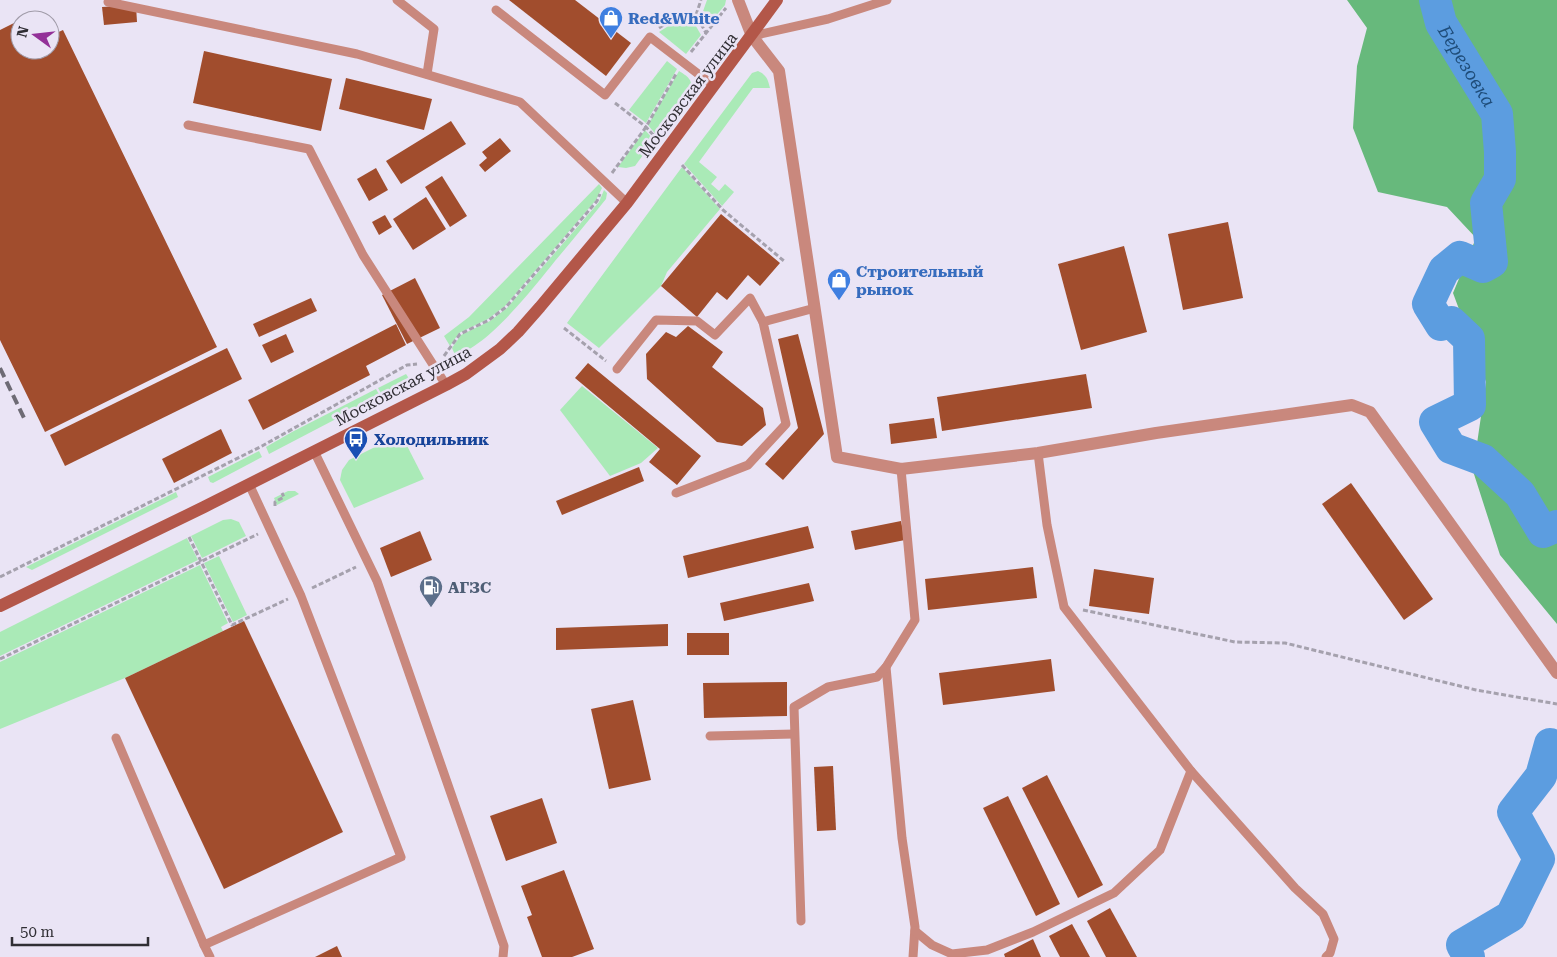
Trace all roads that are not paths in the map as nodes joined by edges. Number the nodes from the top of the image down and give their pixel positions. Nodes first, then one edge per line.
1 (397, 0) edge
2 (738, 0) edge
3 (777, 0) edge
4 (887, 0) edge
5 (108, 2) dead end
6 (496, 10) dead end
7 (752, 36) junction
8 (428, 74) junction
9 (714, 86) junction
10 (188, 125) dead end
11 (627, 203) junction
12 (815, 308) junction
13 (763, 322) junction
14 (616, 370) road end
15 (446, 385) junction
16 (314, 451) junction
17 (1038, 453) junction
18 (901, 469) junction
19 (249, 484) junction
20 (676, 492) dead end
21 (0, 606) edge
22 (886, 668) junction
23 (1557, 673) edge
24 (794, 734) junction
25 (710, 736) dead end
26 (116, 738) dead end
27 (1191, 771) junction
28 (800, 921) dead end
29 (915, 931) junction
30 (204, 945) junction
31 (210, 957) edge
32 (503, 957) edge
33 (913, 957) edge
34 (1326, 957) edge

1 - 8 lane
2 - 7 street
3 - 7 main road, Московская улица
4 - 7 lane
5 - 8 lane
6 - 9 lane
7 - 9 main road, Московская улица
7 - 12 street
8 - 11 lane
9 - 11 main road, Московская улица
10 - 15 lane
11 - 15 main road, Московская улица
12 - 13 lane
12 - 18 street
13 - 14 lane
13 - 20 lane
15 - 16 main road, Московская улица
16 - 19 main road, Московская улица
16 - 32 lane
17 - 18 street
17 - 23 street
17 - 27 lane
18 - 22 lane
19 - 21 main road, Московская улица
19 - 30 lane
22 - 24 lane
22 - 29 lane
24 - 25 lane
24 - 28 lane
26 - 30 lane
27 - 29 lane
27 - 34 lane
29 - 33 lane
30 - 31 lane

